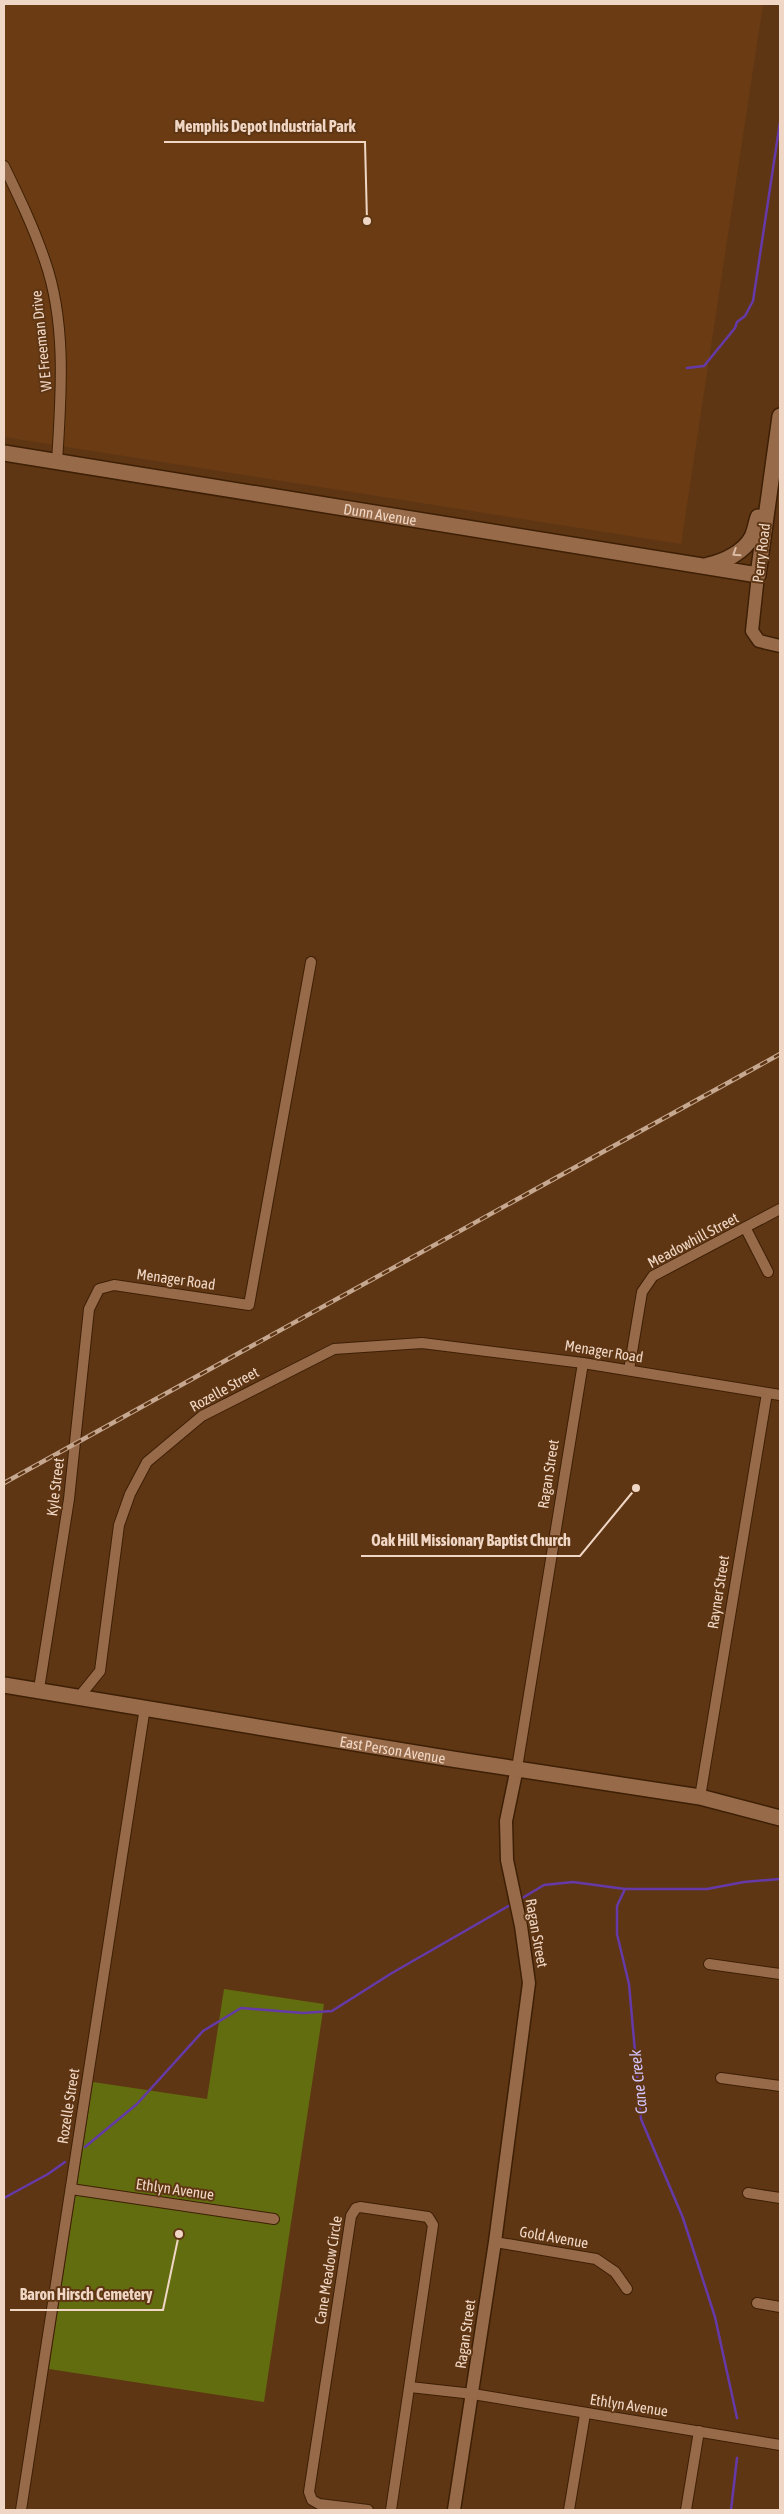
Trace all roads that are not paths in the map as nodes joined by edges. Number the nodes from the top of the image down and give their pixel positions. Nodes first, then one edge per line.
1 (4, 166) edge
2 (780, 416) edge
3 (4, 453) edge
4 (57, 462) junction
5 (771, 480) junction
6 (702, 566) junction
7 (758, 575) junction
8 (780, 646) edge
9 (311, 962) dead end
10 (780, 1209) edge
11 (746, 1228) junction
12 (768, 1272) dead end
13 (99, 1289) joint
14 (422, 1343) joint
15 (583, 1363) junction
16 (630, 1370) junction
17 (767, 1393) junction
18 (780, 1395) edge
19 (4, 1684) edge
20 (39, 1689) junction
21 (79, 1697) junction
22 (145, 1707) junction
23 (517, 1768) junction
24 (700, 1797) junction
25 (780, 1818) edge
26 (709, 1964) dead end
27 (780, 1974) edge
28 (721, 2078) dead end
29 (780, 2086) edge
30 (71, 2189) junction
31 (748, 2193) dead end
32 (780, 2198) edge
33 (274, 2219) dead end
34 (495, 2242) junction
35 (626, 2289) dead end
36 (757, 2304) dead end
37 (780, 2307) edge
38 (410, 2387) junction
39 (473, 2394) junction
40 (585, 2414) junction
41 (698, 2431) junction
42 (780, 2445) edge
43 (21, 2510) edge
44 (368, 2510) edge
45 (391, 2510) edge
46 (454, 2510) edge
47 (569, 2510) edge
48 (686, 2510) edge

1 - 4 street, W E Freeman Drive
2 - 5 main road, Perry Road
3 - 4 main road, Dunn Avenue
4 - 6 main road, Dunn Avenue
5 -> 6 main road
5 - 7 main road, Perry Road
6 - 7 main road, Dunn Avenue
7 - 8 street, Perry Road
9 - 13 street, Menager Road
10 - 11 street, Meadowhill Street
11 - 12 street
11 - 16 street, Meadowhill Street
13 - 20 street, Kyle Street
14 - 15 street, Menager Road
14 - 21 street, Rozelle Street
15 - 16 street, Menager Road
15 - 23 street, Ragan Street
16 - 17 street, Menager Road
17 - 18 street, Menager Road
17 - 24 street, Rayner Street
19 - 20 main road, East Person Avenue
20 - 21 main road, East Person Avenue
21 - 22 main road, East Person Avenue
22 - 23 main road, East Person Avenue
22 - 30 street, Rozelle Street
23 - 24 main road, East Person Avenue
23 - 34 street, Ragan Street
24 - 25 main road, East Person Avenue
26 - 27 street
28 - 29 street
30 - 33 street, Ethlyn Avenue
30 - 43 street, Rozelle Street
31 - 32 street
34 - 35 street, Gold Avenue
34 - 39 street, Ragan Street
36 - 37 street
38 - 39 street, Ethlyn Avenue
38 - 44 street, Cane Meadow Circle
38 - 45 street, Cane Meadow Circle
39 - 40 street, Ethlyn Avenue
39 - 46 street, Ragan Street
40 - 41 street, Ethlyn Avenue
40 - 47 street
41 - 42 street, Ethlyn Avenue
41 - 48 street

